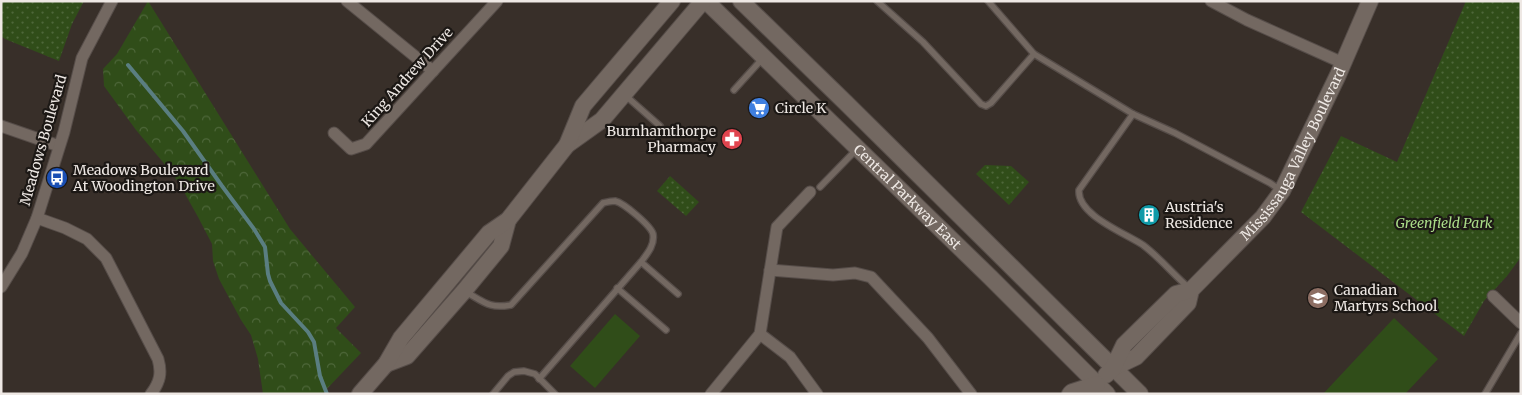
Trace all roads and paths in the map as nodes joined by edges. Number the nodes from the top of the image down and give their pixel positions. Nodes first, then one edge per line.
1 (112, 1) edge
2 (347, 1) edge
3 (497, 1) edge
4 (672, 1) edge
5 (705, 1) edge
6 (740, 1) edge
7 (877, 1) edge
8 (988, 1) edge
9 (1211, 1) edge
10 (1370, 1) edge
11 (1034, 54) junction
12 (764, 57) junction
13 (1342, 63) junction
14 (433, 71) junction
15 (734, 90) dead end
16 (624, 94) junction
17 (1132, 114) junction
18 (1, 126) edge
19 (660, 126) dead end
20 (334, 133) dead end
21 (567, 145) junction
22 (59, 146) junction
23 (857, 149) junction
24 (815, 190) joint
25 (1282, 191) junction
26 (37, 218) junction
27 (508, 220) junction
28 (641, 262) junction
29 (770, 270) junction
30 (1, 287) edge
31 (617, 288) junction
32 (1191, 290) junction
33 (464, 292) junction
34 (678, 294) dead end
35 (1493, 296) dead end
36 (1521, 323) edge
37 (666, 330) dead end
38 (1521, 333) edge
39 (760, 334) junction
40 (386, 364) junction
41 (1113, 368) junction
42 (538, 379) junction
43 (1099, 391) edge
44 (150, 394) edge
45 (360, 394) edge
46 (493, 394) edge
47 (555, 394) edge
48 (711, 394) edge
49 (817, 394) edge
50 (971, 394) edge
51 (1070, 394) edge
52 (1140, 394) edge
53 (1485, 394) edge

1 - 22 street, Meadows Boulevard
2 - 14 street
3 - 14 street, King Andrew Drive
4 - 21 street
5 - 12 street, Central Parkway East
5 - 16 street
6 - 41 street, Central Parkway East
7 - 11 lane
8 - 11 lane
9 - 13 street
10 - 13 street, Mississauga Valley Boulevard
11 - 17 lane
12 - 15 lane
12 - 23 street, Central Parkway East
13 - 25 street, Mississauga Valley Boulevard
14 - 20 street, King Andrew Drive
16 - 19 lane
16 - 21 street
17 - 25 lane
17 - 32 lane
18 - 22 street
21 - 27 street
22 - 26 street, Meadows Boulevard
23 - 24 lane
23 - 43 street, Central Parkway East
24 - 29 street
25 - 32 street, Mississauga Valley Boulevard
26 - 30 street, Meadows Boulevard
26 - 44 street
27 - 33 street
27 - 40 street
28 - 31 lane
28 - 33 lane
28 - 34 lane
29 - 39 street
29 - 50 street
31 - 37 lane
31 - 42 lane
32 - 41 street, Mississauga Valley Boulevard
33 - 40 street
35 - 36 street
38 - 53 lane
39 - 48 street
39 - 49 street
40 - 45 street
41 - 43 street, Mississauga Valley Boulevard
41 - 52 street, Central Parkway East
42 - 46 lane
42 - 47 lane
43 - 51 street, Mississauga Valley Boulevard

